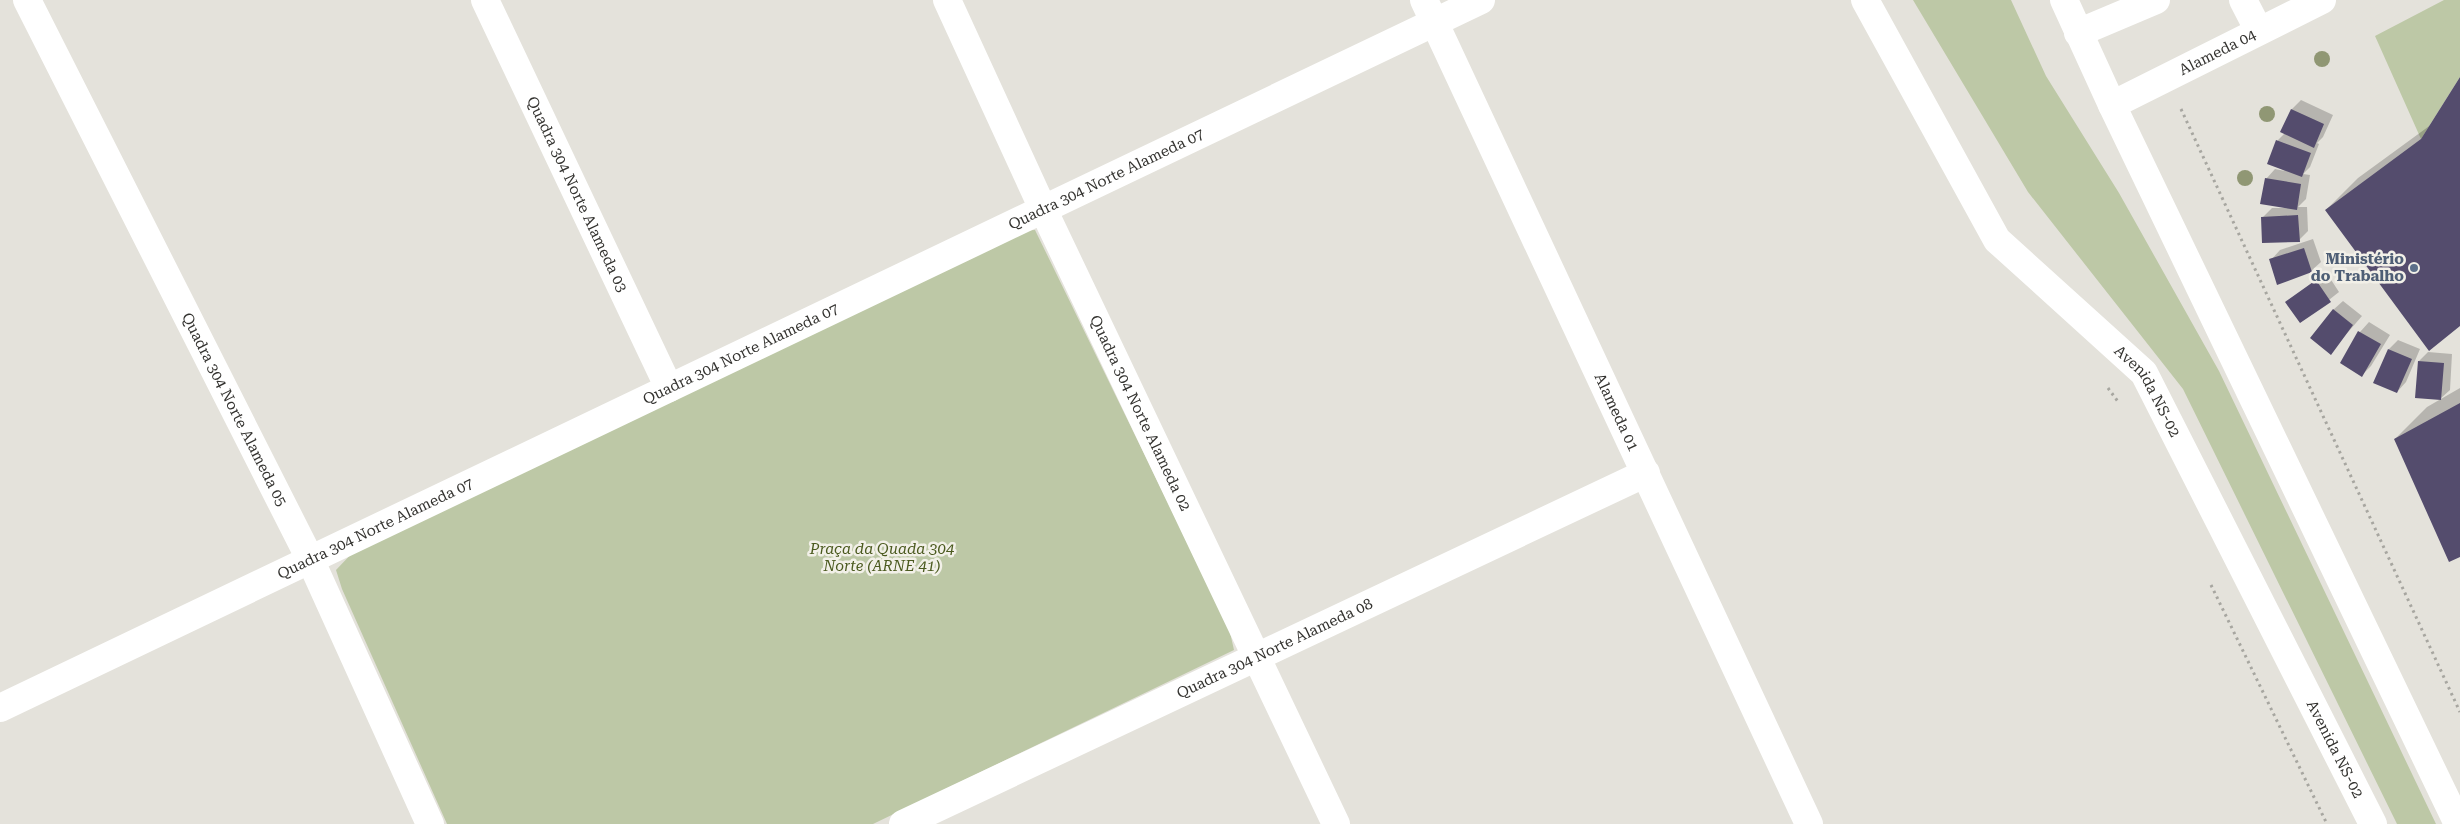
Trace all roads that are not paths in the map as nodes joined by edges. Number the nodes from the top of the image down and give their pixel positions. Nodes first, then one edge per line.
1 (28, 0) edge
2 (485, 0) edge
3 (947, 0) edge
4 (1481, 0) edge
5 (1865, 0) edge
6 (2064, 0) edge
7 (2156, 0) edge
8 (2243, 0) edge
9 (2322, 0) edge
10 (1430, 11) edge
11 (2259, 31) junction
12 (2078, 33) junction
13 (2112, 105) junction
14 (1043, 210) junction
15 (669, 388) junction
16 (1646, 473) junction
17 (310, 559) junction
18 (1256, 657) junction
19 (0, 708) edge
20 (430, 824) edge
21 (903, 824) edge
22 (1336, 824) edge
23 (1810, 824) edge
24 (2373, 824) edge
25 (2458, 824) edge

1 - 17 street, Quadra 304 Norte Alameda 05
2 - 15 street, Quadra 304 Norte Alameda 03
3 - 14 street, Quadra 304 Norte Alameda 02
4 - 10 street, Quadra 304 Norte Alameda 07
5 - 24 street, Avenida NS-02
6 - 12 street
7 - 12 street
8 - 11 street
9 - 11 street, Alameda 04
10 - 14 street, Quadra 304 Norte Alameda 07
10 - 16 street, Alameda 01
11 - 13 street, Alameda 04
12 - 13 street
13 - 25 street
14 - 15 street, Quadra 304 Norte Alameda 07
14 - 18 street, Quadra 304 Norte Alameda 02
15 - 17 street, Quadra 304 Norte Alameda 07
16 - 18 street, Quadra 304 Norte Alameda 08
16 - 23 street, Alameda 01
17 - 19 street, Quadra 304 Norte Alameda 07
17 - 20 street, Quadra 304 Norte Alameda 05
18 - 21 street, Quadra 304 Norte Alameda 08
18 - 22 street, Quadra 304 Norte Alameda 02

